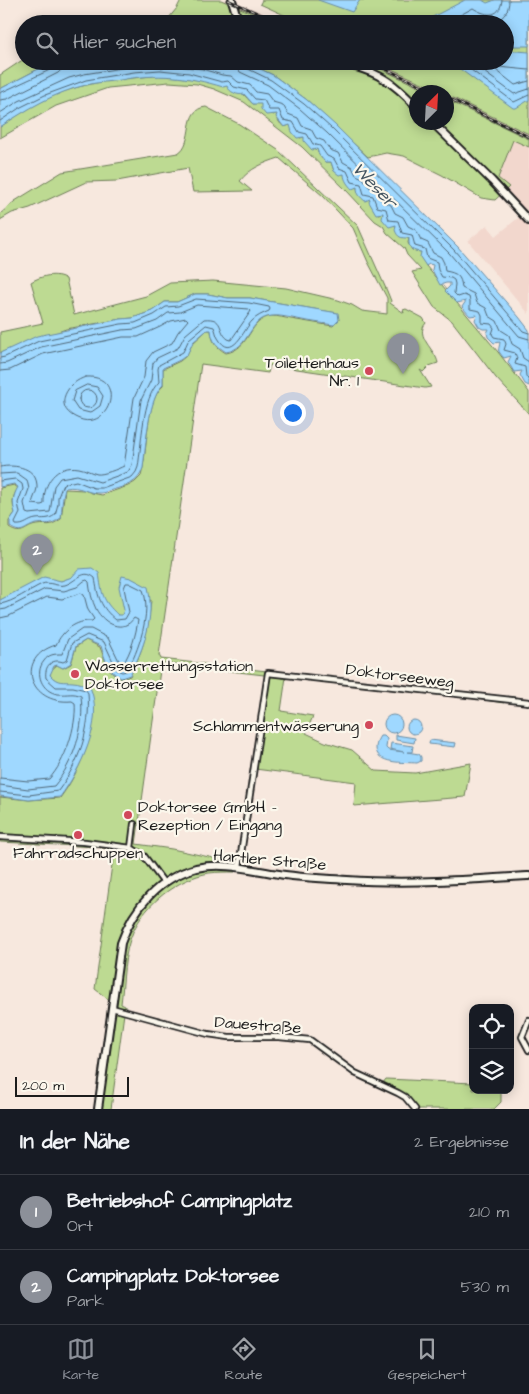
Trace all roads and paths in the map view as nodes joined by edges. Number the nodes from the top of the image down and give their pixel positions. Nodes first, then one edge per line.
1 (232, 0) edge
2 (236, 15) edge
3 (366, 70) edge
4 (409, 99) edge
5 (440, 130) edge
6 (529, 221) edge
7 (529, 702) edge
8 (134, 824) dead end
9 (0, 837) edge
10 (132, 848) junction
11 (238, 867) junction
12 (529, 876) edge
13 (164, 883) junction
14 (112, 1008) junction
15 (529, 1020) edge
16 (527, 1028) edge
17 (529, 1050) edge
18 (98, 1109) edge
19 (415, 1109) edge

1 - 2 main road
3 - 4 main road
5 - 6 main road
7 - 11 street, Doktorseeweg
8 - 10 street
9 - 10 street
10 - 13 street
11 - 12 main road, Hartler Straße
11 - 13 main road, Hartler Straße
13 - 14 main road, Hartler Straße
14 - 18 main road, Hartler Straße
14 - 19 street, Dauestraße
15 - 16 street
16 - 17 street

